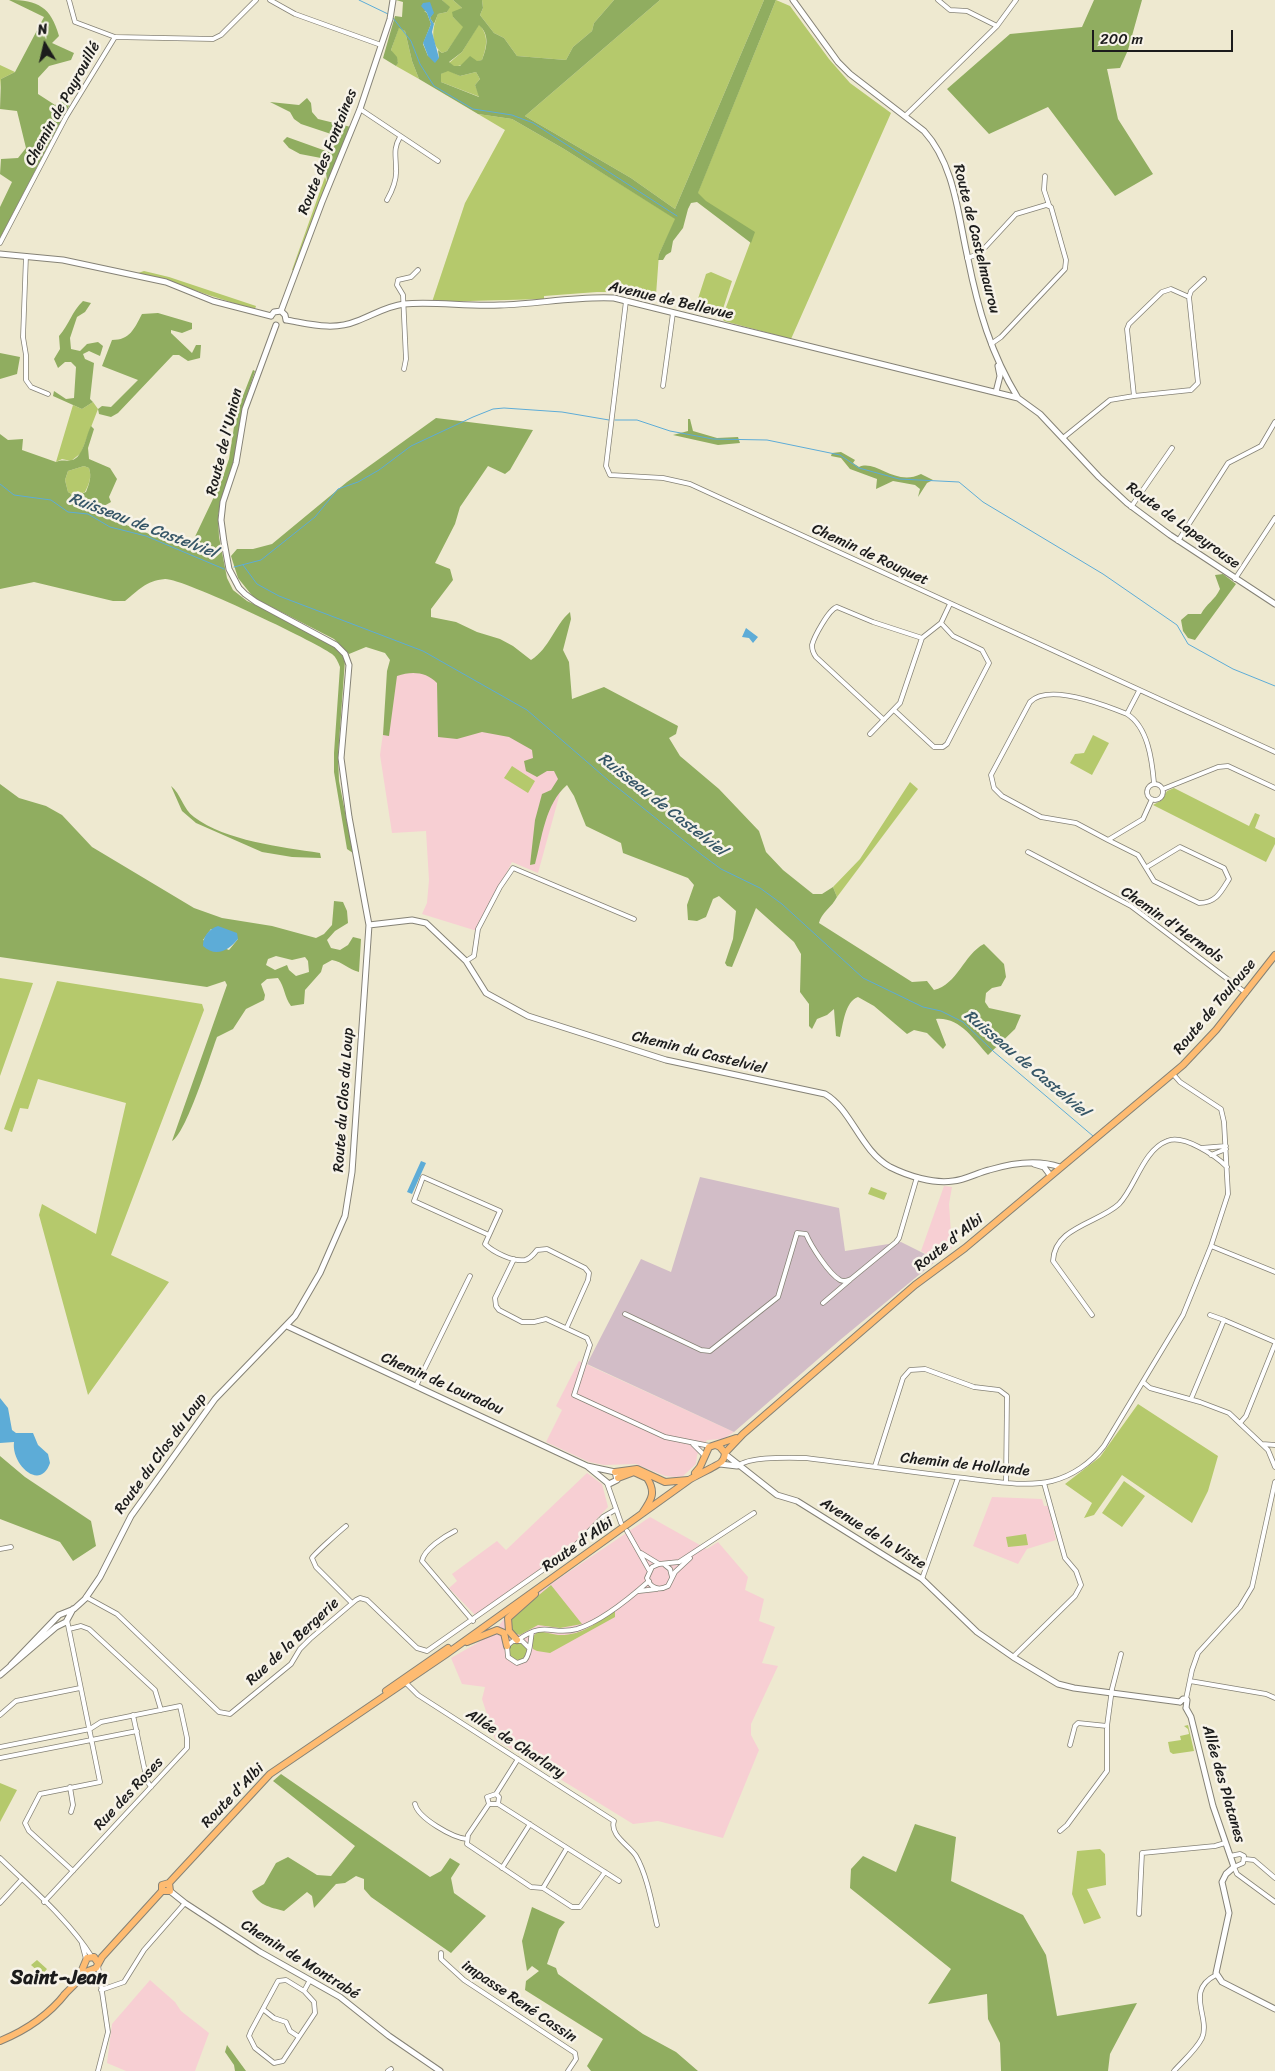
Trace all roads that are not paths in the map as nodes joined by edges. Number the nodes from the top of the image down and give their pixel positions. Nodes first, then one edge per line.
1 (69, 0) edge
2 (256, 0) edge
3 (270, 0) edge
4 (393, 0) edge
5 (793, 0) edge
6 (938, 0) edge
7 (1016, 0) edge
8 (998, 26) junction
9 (115, 37) junction
10 (381, 45) junction
11 (360, 109) junction
12 (905, 116) junction
13 (400, 137) junction
14 (438, 161) dead end
15 (1045, 176) dead end
16 (387, 200) dead end
17 (1049, 205) junction
18 (0, 243) edge
19 (0, 254) edge
20 (26, 256) junction
21 (967, 258) junction
22 (418, 270) dead end
23 (1204, 279) dead end
24 (1190, 297) junction
25 (626, 300) junction
26 (404, 304) junction
27 (281, 311) junction
28 (674, 313) junction
29 (271, 316) junction
30 (286, 320) junction
31 (276, 325) junction
32 (990, 344) junction
33 (998, 363) junction
34 (404, 369) dead end
35 (1008, 382) junction
36 (998, 384) junction
37 (662, 386) dead end
38 (996, 392) junction
39 (48, 394) dead end
40 (1134, 396) junction
41 (1018, 398) junction
42 (1275, 422) edge
43 (1063, 438) junction
44 (1172, 448) dead end
45 (1131, 506) junction
46 (1275, 518) edge
47 (1178, 541) junction
48 (229, 569) joint
49 (1235, 579) junction
50 (950, 604) junction
51 (1275, 604) edge
52 (941, 623) junction
53 (922, 638) junction
54 (1139, 691) junction
55 (894, 710) junction
56 (1127, 714) junction
57 (884, 720) junction
58 (870, 734) dead end
59 (1275, 752) edge
60 (1154, 783) junction
61 (1275, 788) edge
62 (1163, 789) junction
63 (1152, 800) junction
64 (1108, 840) junction
65 (1028, 852) dead end
66 (1147, 867) junction
67 (634, 919) dead end
68 (369, 925) junction
69 (1275, 955) edge
70 (466, 961) junction
71 (1246, 993) junction
72 (1172, 1074) junction
73 (1201, 1148) junction
74 (1226, 1148) junction
75 (1212, 1155) junction
76 (1029, 1163) junction
77 (1060, 1167) junction
78 (1228, 1168) junction
79 (1050, 1175) junction
80 (917, 1177) junction
81 (489, 1235) junction
82 (1211, 1246) junction
83 (514, 1260) junction
84 (1275, 1272) edge
85 (470, 1276) dead end
86 (851, 1279) junction
87 (823, 1303) dead end
88 (625, 1314) dead end
89 (1092, 1315) dead end
90 (1210, 1315) dead end
91 (1224, 1320) junction
92 (287, 1326) junction
93 (567, 1327) junction
94 (1275, 1343) edge
95 (1143, 1382) junction
96 (416, 1386) junction
97 (1191, 1400) junction
98 (1240, 1423) junction
99 (742, 1434) junction
100 (691, 1443) junction
101 (1262, 1444) junction
102 (1274, 1445) edge
103 (714, 1446) junction
104 (725, 1454) junction
105 (1272, 1455) edge
106 (705, 1457) junction
107 (717, 1464) junction
108 (587, 1466) junction
109 (738, 1466) junction
110 (875, 1466) junction
111 (1275, 1466) edge
112 (614, 1476) junction
113 (958, 1478) junction
114 (606, 1480) junction
115 (689, 1480) junction
116 (1006, 1482) junction
117 (1275, 1482) edge
118 (1044, 1483) junction
119 (612, 1494) junction
120 (615, 1510) junction
121 (754, 1513) dead end
122 (640, 1517) junction
123 (621, 1523) dead end
124 (346, 1526) dead end
125 (455, 1531) dead end
126 (626, 1532) dead end
127 (11, 1547) dead end
128 (0, 1549) edge
129 (699, 1551) junction
130 (641, 1553) junction
131 (661, 1564) junction
132 (567, 1568) junction
133 (649, 1570) junction
134 (672, 1577) junction
135 (922, 1579) junction
136 (648, 1581) junction
137 (658, 1588) junction
138 (637, 1592) junction
139 (86, 1598) junction
140 (352, 1602) junction
141 (74, 1609) junction
142 (64, 1620) junction
143 (474, 1621) junction
144 (70, 1629) junction
145 (479, 1629) junction
146 (532, 1632) junction
147 (518, 1640) junction
148 (508, 1646) junction
149 (528, 1647) junction
150 (452, 1649) junction
151 (1121, 1654) dead end
152 (1012, 1657) junction
153 (0, 1675) edge
154 (1190, 1680) junction
155 (406, 1682) junction
156 (80, 1688) junction
157 (1111, 1692) junction
158 (1275, 1698) edge
159 (1186, 1699) junction
160 (374, 1702) junction
161 (1180, 1702) junction
162 (1186, 1708) junction
163 (161, 1710) junction
164 (0, 1715) edge
165 (133, 1715) junction
166 (1107, 1726) junction
167 (90, 1729) junction
168 (137, 1731) junction
169 (92, 1740) junction
170 (1070, 1745) dead end
171 (0, 1747) edge
172 (0, 1758) edge
173 (518, 1759) junction
174 (151, 1786) junction
175 (70, 1787) junction
176 (496, 1794) junction
177 (415, 1804) dead end
178 (489, 1804) junction
179 (498, 1804) junction
180 (71, 1812) dead end
181 (530, 1824) junction
182 (1060, 1831) dead end
183 (467, 1839) junction
184 (1225, 1843) junction
185 (567, 1848) junction
186 (1230, 1856) junction
187 (0, 1858) edge
188 (1245, 1858) junction
189 (1234, 1867) junction
190 (502, 1868) junction
191 (73, 1871) junction
192 (605, 1872) junction
193 (1275, 1878) edge
194 (22, 1879) junction
195 (619, 1881) dead end
196 (169, 1887) junction
197 (543, 1888) junction
198 (44, 1902) junction
199 (1275, 1902) edge
200 (0, 1903) edge
201 (185, 1903) junction
202 (1139, 1914) dead end
203 (139, 1916) junction
204 (657, 1925) dead end
205 (441, 1953) dead end
206 (92, 1963) junction
207 (1216, 1975) junction
208 (310, 1980) junction
209 (99, 1982) junction
210 (101, 1990) junction
211 (304, 1991) junction
212 (1275, 2009) edge
213 (264, 2010) junction
214 (300, 2037) junction
215 (0, 2041) edge
216 (98, 2071) edge
217 (440, 2071) edge
218 (568, 2071) edge
219 (1174, 2071) edge

1 - 9 street
2 - 9 street, Chemin de Payrouillé
3 - 10 street
4 - 10 street, Route des Fontaines
5 - 12 street, Route de Castelmaurou
6 - 8 street
7 - 8 street
8 - 12 street
9 - 18 street, Chemin de Payrouillé
10 - 11 street, Route des Fontaines
11 - 13 street
11 - 27 street, Route des Fontaines
12 - 21 street, Route de Castelmaurou
13 - 14 street
13 - 16 street
15 - 17 street
17 - 21 street
17 - 32 street
19 - 20 street
20 - 29 street
20 - 39 street
21 - 32 street, Route de Castelmaurou
22 - 26 street
23 - 24 street
24 - 40 street
24 - 40 street
25 - 26 street, Avenue de Bellevue
25 - 28 street, Avenue de Bellevue
25 - 50 street, Chemin de Rouquet
26 - 30 street, Avenue de Bellevue
26 - 34 street
27 - 29 street
27 - 30 street
28 - 37 street
28 - 38 street, Avenue de Bellevue
29 - 31 street
30 - 31 street
31 - 48 street, Route de l'Union
32 - 33 street, Route de Castelmaurou
33 - 35 street, Route de Castelmaurou
33 - 36 street, Route de Castelmaurou
35 - 36 street
35 - 41 street, Route de Castelmaurou
36 - 38 street, Route de Castelmaurou
38 - 41 street, Avenue de Bellevue
40 - 43 street
41 - 43 street, Route de Lapeyrouse
42 - 47 street
43 - 45 street, Route de Lapeyrouse
44 - 45 street
45 - 47 street, Route de Lapeyrouse
46 - 49 street
47 - 49 street, Route de Lapeyrouse
48 - 68 street, Route du Clos du Loup
49 - 51 street, Route de Lapeyrouse
50 - 52 street
50 - 54 street, Chemin de Rouquet
52 - 53 street
52 - 55 street
53 - 55 street
53 - 57 street
54 - 56 street
54 - 59 street, Chemin de Rouquet
55 - 57 street
56 - 60 street
56 - 64 street
57 - 58 street
60 - 62 street
60 - 63 street
61 - 62 street
62 - 63 street
63 - 64 street
64 - 66 street
65 - 71 street, Chemin d'Hermols
66 - 66 street
67 - 70 street
68 - 70 street, Chemin du Castelviel
68 - 92 street, Route du Clos du Loup
69 - 71 main road, Route de Toulouse
70 - 80 street, Chemin du Castelviel
71 - 72 main road, Route de Toulouse
72 - 74 street, Chemin de Hollande
72 - 77 main road, Route d'Albi
73 - 74 street
73 - 75 street
73 - 89 street
74 - 75 street
74 - 78 street, Chemin de Hollande
75 - 78 street
76 - 77 street, Chemin du Castelviel
76 - 79 street
76 - 80 street, Chemin du Castelviel
77 - 79 main road, Route d'Albi
78 - 82 street, Chemin de Hollande
79 - 99 main road, Route d'Albi
80 - 86 street
81 - 81 street
81 - 83 street
82 - 84 street
82 - 95 street, Chemin de Hollande
83 - 93 street
83 - 93 street
85 - 96 street
86 - 87 street
86 - 88 street
90 - 91 street
91 - 94 street
91 - 97 street
92 - 96 street, Chemin de Louradou
92 - 139 street, Route du Clos du Loup
93 - 100 street
94 - 98 street
95 - 97 street
95 - 118 street, Chemin de Hollande
96 - 108 street, Chemin de Louradou
97 - 98 street
98 - 101 street
99 - 103 main road, Route d'Albi
99 - 104 main road, Route d'Albi
100 - 103 street
100 - 106 street
101 - 102 street
101 - 105 street
102 - 105 street
103 - 104 main road
103 - 106 main road
104 - 107 main road
104 - 109 street, Avenue de la Viste
105 - 111 street
106 - 107 main road
106 - 115 main road, Route d'Albi
107 - 109 street
107 - 115 main road, Route d'Albi
108 - 112 street
108 - 114 street
109 - 110 street, Chemin de Hollande
109 - 135 street, Avenue de la Viste
110 - 113 street, Chemin de Hollande
110 - 116 street
112 - 114 street
112 - 114 street
112 - 115 main road
112 - 119 street
112 - 122 main road
113 - 116 street, Chemin de Hollande
113 - 135 street
114 - 119 street
115 - 122 main road, Route d'Albi
116 - 118 street, Chemin de Hollande
117 - 154 street
118 - 152 street
119 - 120 street
120 - 123 street
120 - 143 street, Rue de la Bergerie
121 - 129 street
122 - 132 main road, Route d'Albi
124 - 140 street
125 - 143 street
126 - 130 street
127 - 128 street
129 - 131 street
129 - 134 street
130 - 131 street
130 - 133 street
131 - 133 street
131 - 134 street
132 - 145 main road, Route d'Albi
132 - 147 main road
133 - 136 street
134 - 137 street
135 - 152 street, Avenue de la Viste
136 - 137 street
136 - 138 street
137 - 138 street
138 - 146 street
139 - 140 street, Rue de la Bergerie
139 - 141 street, Route du Clos du Loup
140 - 143 street, Rue de la Bergerie
141 - 142 street, Route du Clos du Loup
141 - 142 street, Route du Clos du Loup
142 - 144 street
142 - 153 street, Route du Clos du Loup
144 - 156 street
144 - 163 street
145 - 150 main road, Route d'Albi
145 - 160 main road, Route d'Albi
146 - 147 street
146 - 149 street
147 - 148 street
147 - 149 street
148 - 149 street
148 - 150 main road
150 - 155 main road, Route d'Albi
151 - 157 street
152 - 157 street, Avenue de la Viste
154 - 158 street
154 - 159 street
155 - 160 main road, Route d'Albi
155 - 173 street, Allée de Charlary
156 - 164 street
156 - 167 street
157 - 161 street, Avenue de la Viste
157 - 166 street
159 - 161 street
159 - 162 street
160 - 196 main road, Route d'Albi
161 - 162 street
162 - 184 street, Allée des Platanes
163 - 165 street, Rue des Roses
163 - 174 street, Rue des Roses
165 - 167 street, Rue des Roses
165 - 168 street
166 - 170 street
166 - 182 street
167 - 169 street
167 - 171 street, Rue des Roses
168 - 169 street
168 - 174 street
169 - 172 street
169 - 175 street
173 - 176 street
173 - 204 street, Allée de Charlary
174 - 191 street, Rue des Roses
175 - 180 street
175 - 191 street
176 - 178 street
176 - 179 street
177 - 183 street
178 - 179 street
178 - 183 street
179 - 181 street
181 - 185 street
181 - 190 street
183 - 190 street
184 - 186 street, Allée des Platanes
184 - 202 street
185 - 192 street
185 - 197 street
186 - 188 street
186 - 189 street, Allée des Platanes
187 - 194 street
188 - 189 street
188 - 193 street
189 - 199 street
189 - 207 street
190 - 197 street
191 - 198 street, Rue des Roses
192 - 195 street
192 - 197 street
194 - 198 street
194 - 200 street
196 - 201 street, Chemin de Montrabé
196 - 203 main road
198 - 206 street
201 - 208 street, Chemin de Montrabé
201 - 210 street
203 - 206 main road
203 - 206 main road
205 - 218 street, impasse René Cassin
206 - 209 street
206 - 209 street
206 - 215 main road
207 - 212 street
207 - 219 street
208 - 211 street
208 - 217 street, Chemin de Montrabé
209 - 210 street
210 - 216 street
211 - 213 street
211 - 214 street
213 - 214 street
213 - 214 street

